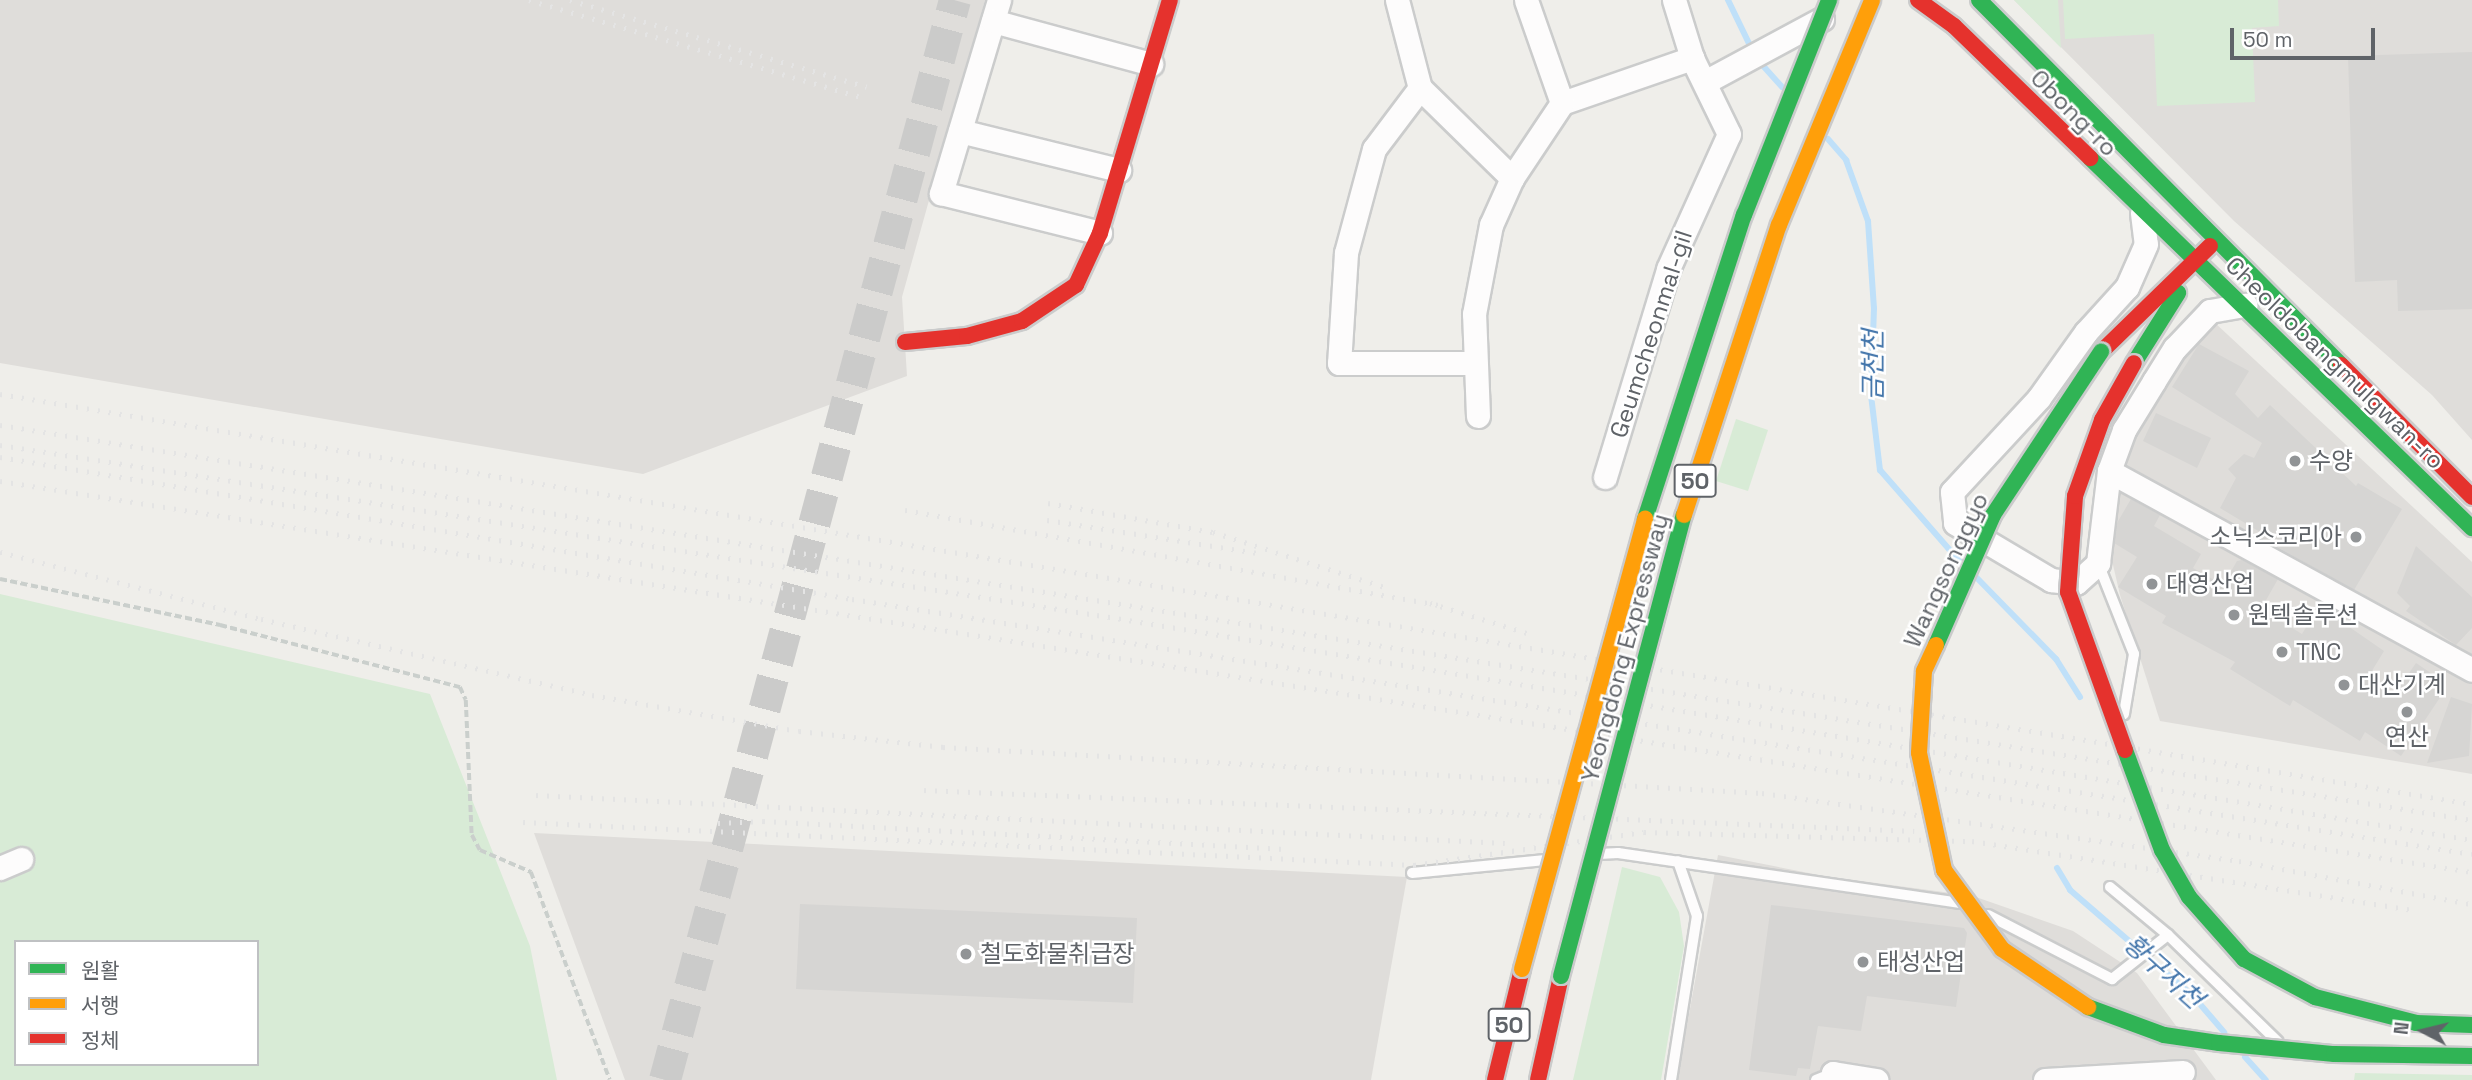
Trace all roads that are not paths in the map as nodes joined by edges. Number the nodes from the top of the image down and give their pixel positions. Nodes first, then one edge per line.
1 (1170, 0) edge
2 (1397, 0) edge
3 (1674, 0) edge
4 (1829, 0) edge
5 (1858, 0) edge
6 (1872, 0) edge
7 (1918, 0) edge
8 (1979, 0) edge
9 (1532, 2) edge
10 (996, 10) edge
11 (1692, 58) junction
12 (1151, 64) junction
13 (1704, 82) junction
14 (1420, 88) junction
15 (1562, 103) junction
16 (960, 131) junction
17 (1119, 170) junction
18 (1512, 178) junction
19 (2142, 213) junction
20 (1100, 233) junction
21 (2217, 238) junction
22 (2196, 261) junction
23 (2245, 305) junction
24 (905, 342) dead end
25 (1473, 363) junction
26 (1478, 416) dead end
27 (2109, 471) junction
28 (1605, 477) dead end
29 (2472, 497) edge
30 (2472, 528) edge
31 (2098, 563) junction
32 (2472, 670) edge
33 (2124, 714) dead end
34 (1577, 857) dead end
35 (1563, 858) dead end
36 (21, 859) dead end
37 (1678, 861) junction
38 (0, 868) edge
39 (1412, 873) dead end
40 (2110, 887) dead end
41 (2168, 935) junction
42 (2472, 1025) edge
43 (2472, 1056) edge
44 (2472, 1065) edge
45 (2183, 1072) dead end
46 (1827, 1077) edge
47 (1495, 1080) edge
48 (1538, 1080) edge
49 (1671, 1080) edge
50 (1876, 1080) edge
51 (2045, 1080) edge

1 - 12 main road
2 - 14 street
3 - 11 street, Geumcheonmal-gil
4 - 47 main road, Yeongdong Expressway / 50, bridge
5 - 13 street
6 - 48 main road, Yeongdong Expressway / 50, bridge
7 - 19 main road, Obong-ro
8 - 21 main road, Obong-ro
9 - 15 street
10 - 12 street
10 - 16 street
11 - 13 street, Geumcheonmal-gil
11 - 15 street
12 - 17 main road
13 - 28 street, Geumcheonmal-gil
14 - 18 street
14 - 25 street
15 - 18 street
16 - 17 street
16 - 20 street
17 - 20 main road
18 - 25 street
19 - 22 main road, Obong-ro
19 - 31 street
20 - 24 main road
21 - 22 main road
21 - 29 main road, Cheoldobangmulgwan-ro
22 - 23 main road, Cheoldobangmulgwan-ro
22 - 42 main road, bridge
22 - 43 main road, Wangsonggyo, bridge
23 - 27 street
23 - 30 main road, Cheoldobangmulgwan-ro
25 - 26 street
27 - 31 street
27 - 32 street
31 - 33 lane
34 - 37 lane
35 - 39 lane
36 - 38 street
37 - 41 lane
37 - 49 lane
40 - 41 lane
41 - 44 lane
45 - 51 street
46 - 50 street

